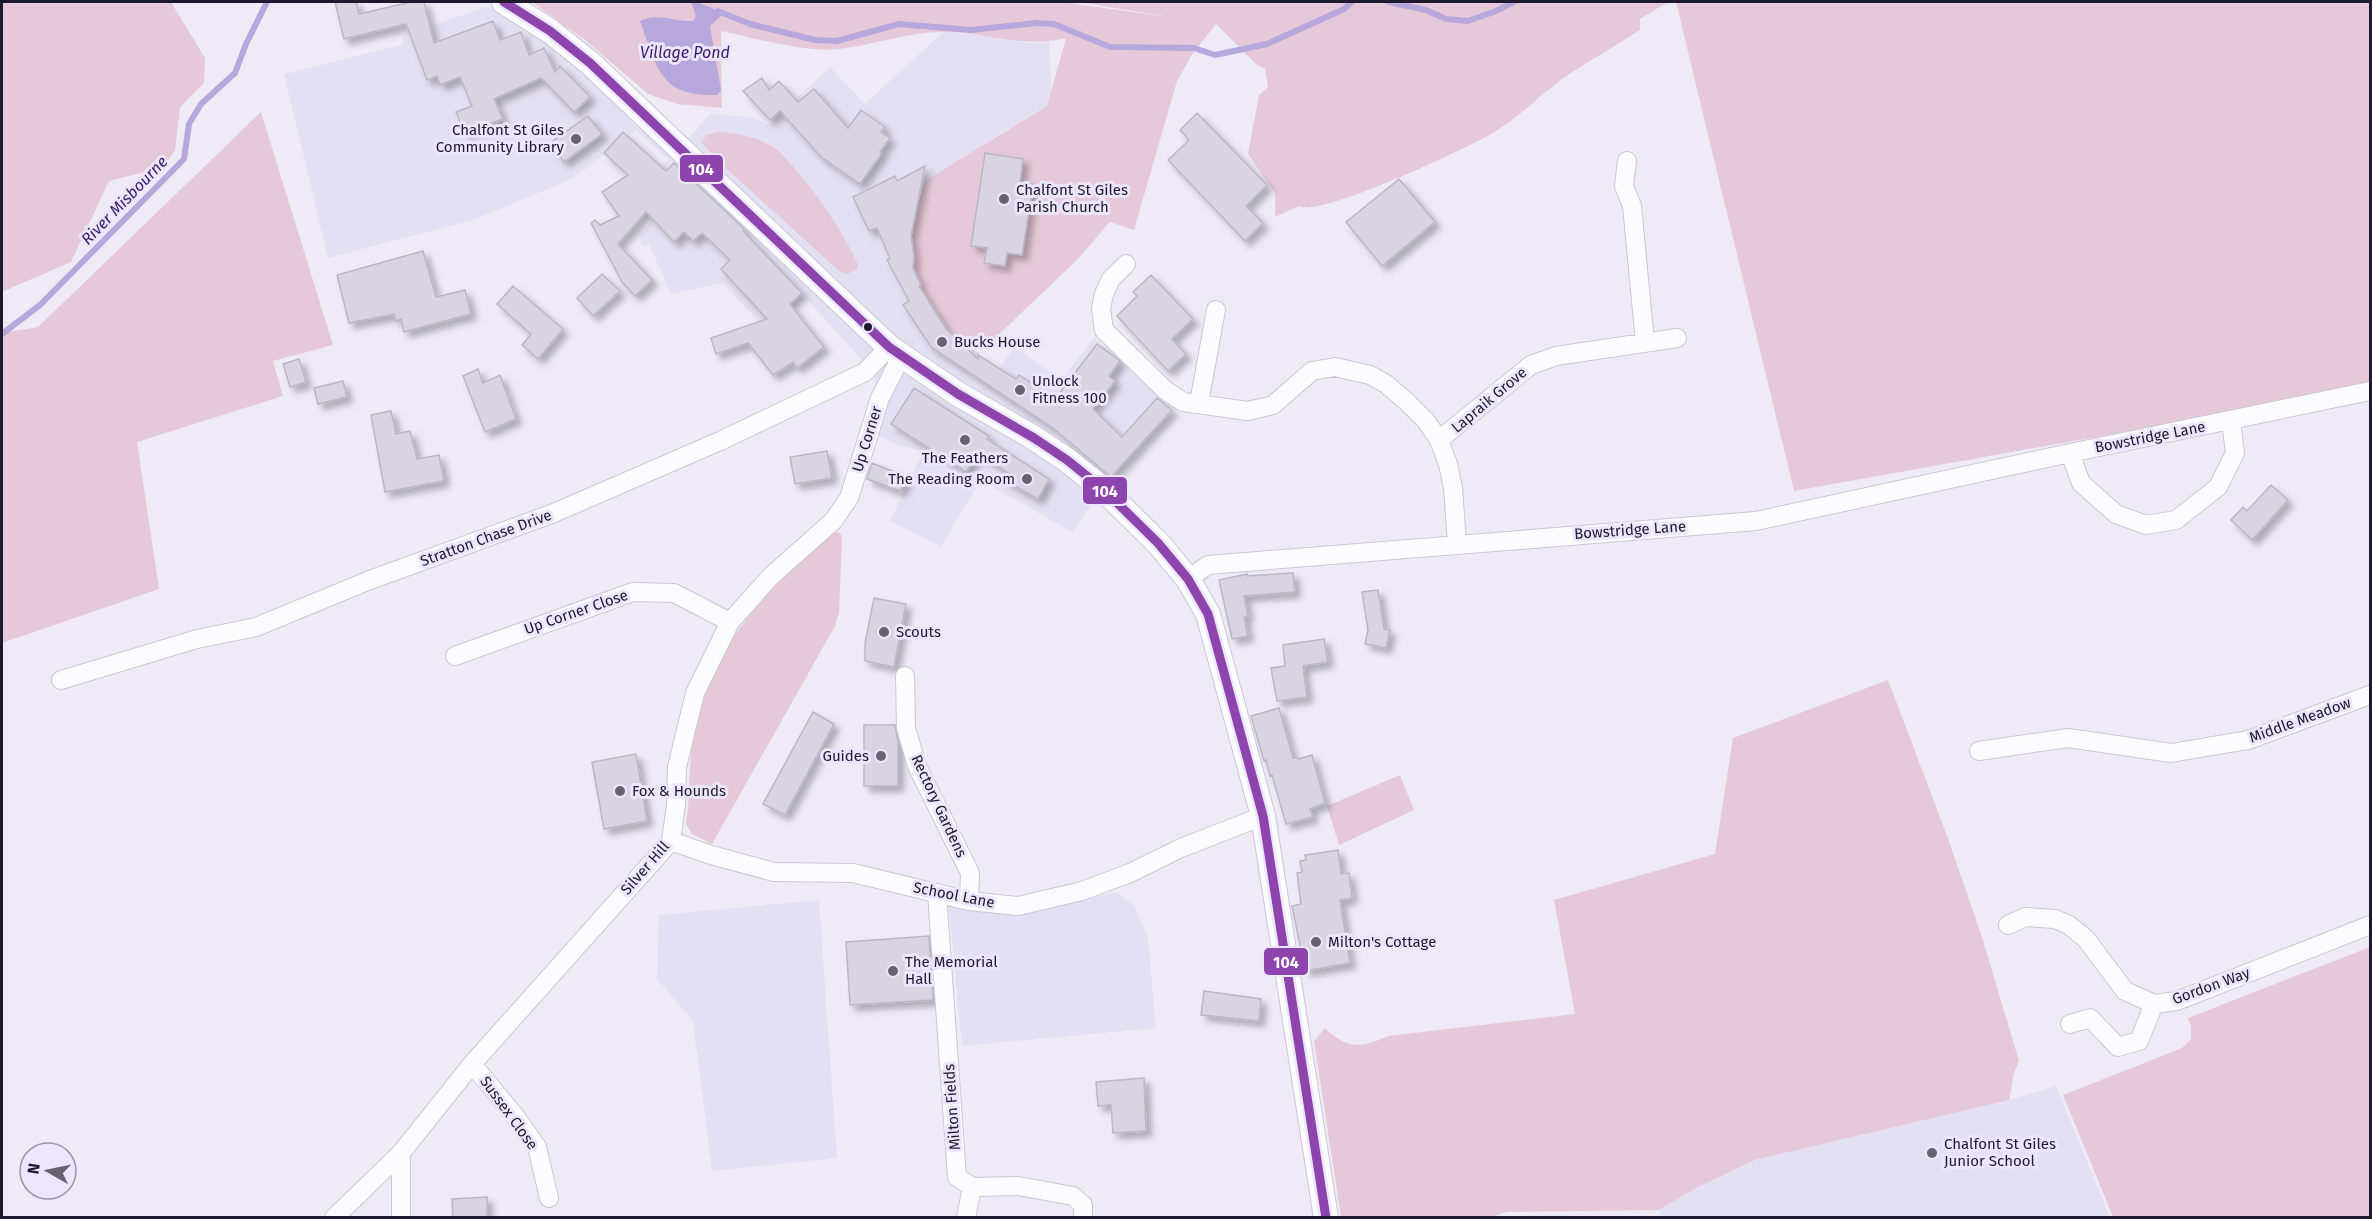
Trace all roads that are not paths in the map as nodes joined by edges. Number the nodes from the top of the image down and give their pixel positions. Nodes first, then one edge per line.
1 (504, 2) edge
2 (1627, 161) dead end
3 (1126, 264) dead end
4 (1215, 310) dead end
5 (1677, 338) dead end
6 (1645, 342) junction
7 (895, 352) junction
8 (2370, 391) edge
9 (1199, 403) junction
10 (2230, 421) junction
11 (1439, 440) junction
12 (2070, 453) junction
13 (833, 521) joint
14 (1457, 543) junction
15 (1188, 579) junction
16 (730, 622) junction
17 (455, 656) dead end
18 (906, 676) dead end
19 (61, 680) dead end
20 (2370, 695) edge
21 (1979, 751) dead end
22 (1263, 816) junction
23 (671, 841) junction
24 (936, 893) junction
25 (969, 901) junction
26 (2008, 925) dead end
27 (2370, 925) edge
28 (2154, 1004) junction
29 (2070, 1024) dead end
30 (472, 1064) junction
31 (401, 1153) junction
32 (972, 1187) junction
33 (549, 1198) dead end
34 (334, 1218) edge
35 (401, 1218) edge
36 (966, 1218) edge
37 (1083, 1218) edge
38 (1326, 1218) edge

1 - 7 street
2 - 6 street
3 - 9 street
4 - 9 street
5 - 6 street, Lapraik Grove
6 - 11 street, Lapraik Grove
7 - 13 street, Up Corner
7 - 15 street
7 - 19 street, Stratton Chase Drive
8 - 10 street, Bowstridge Lane
9 - 11 street
10 - 12 street, Bowstridge Lane
10 - 12 street
11 - 14 street
12 - 14 street, Bowstridge Lane
13 - 16 street, Silver Hill
14 - 15 street, Bowstridge Lane
15 - 22 street
16 - 17 street, Up Corner Close
16 - 23 street, Silver Hill
18 - 25 street, Rectory Gardens
20 - 21 street, Middle Meadow
22 - 25 street, School Lane
22 - 38 street
23 - 24 street, School Lane
23 - 30 street, Silver Hill
24 - 25 street, School Lane
24 - 32 street, Milton Fields
26 - 28 street, Gordon Way
27 - 28 street, Gordon Way
28 - 29 street
30 - 31 street, Silver Hill
30 - 33 street, Sussex Close
31 - 34 street, Silver Hill
31 - 35 street
32 - 36 street
32 - 37 street

